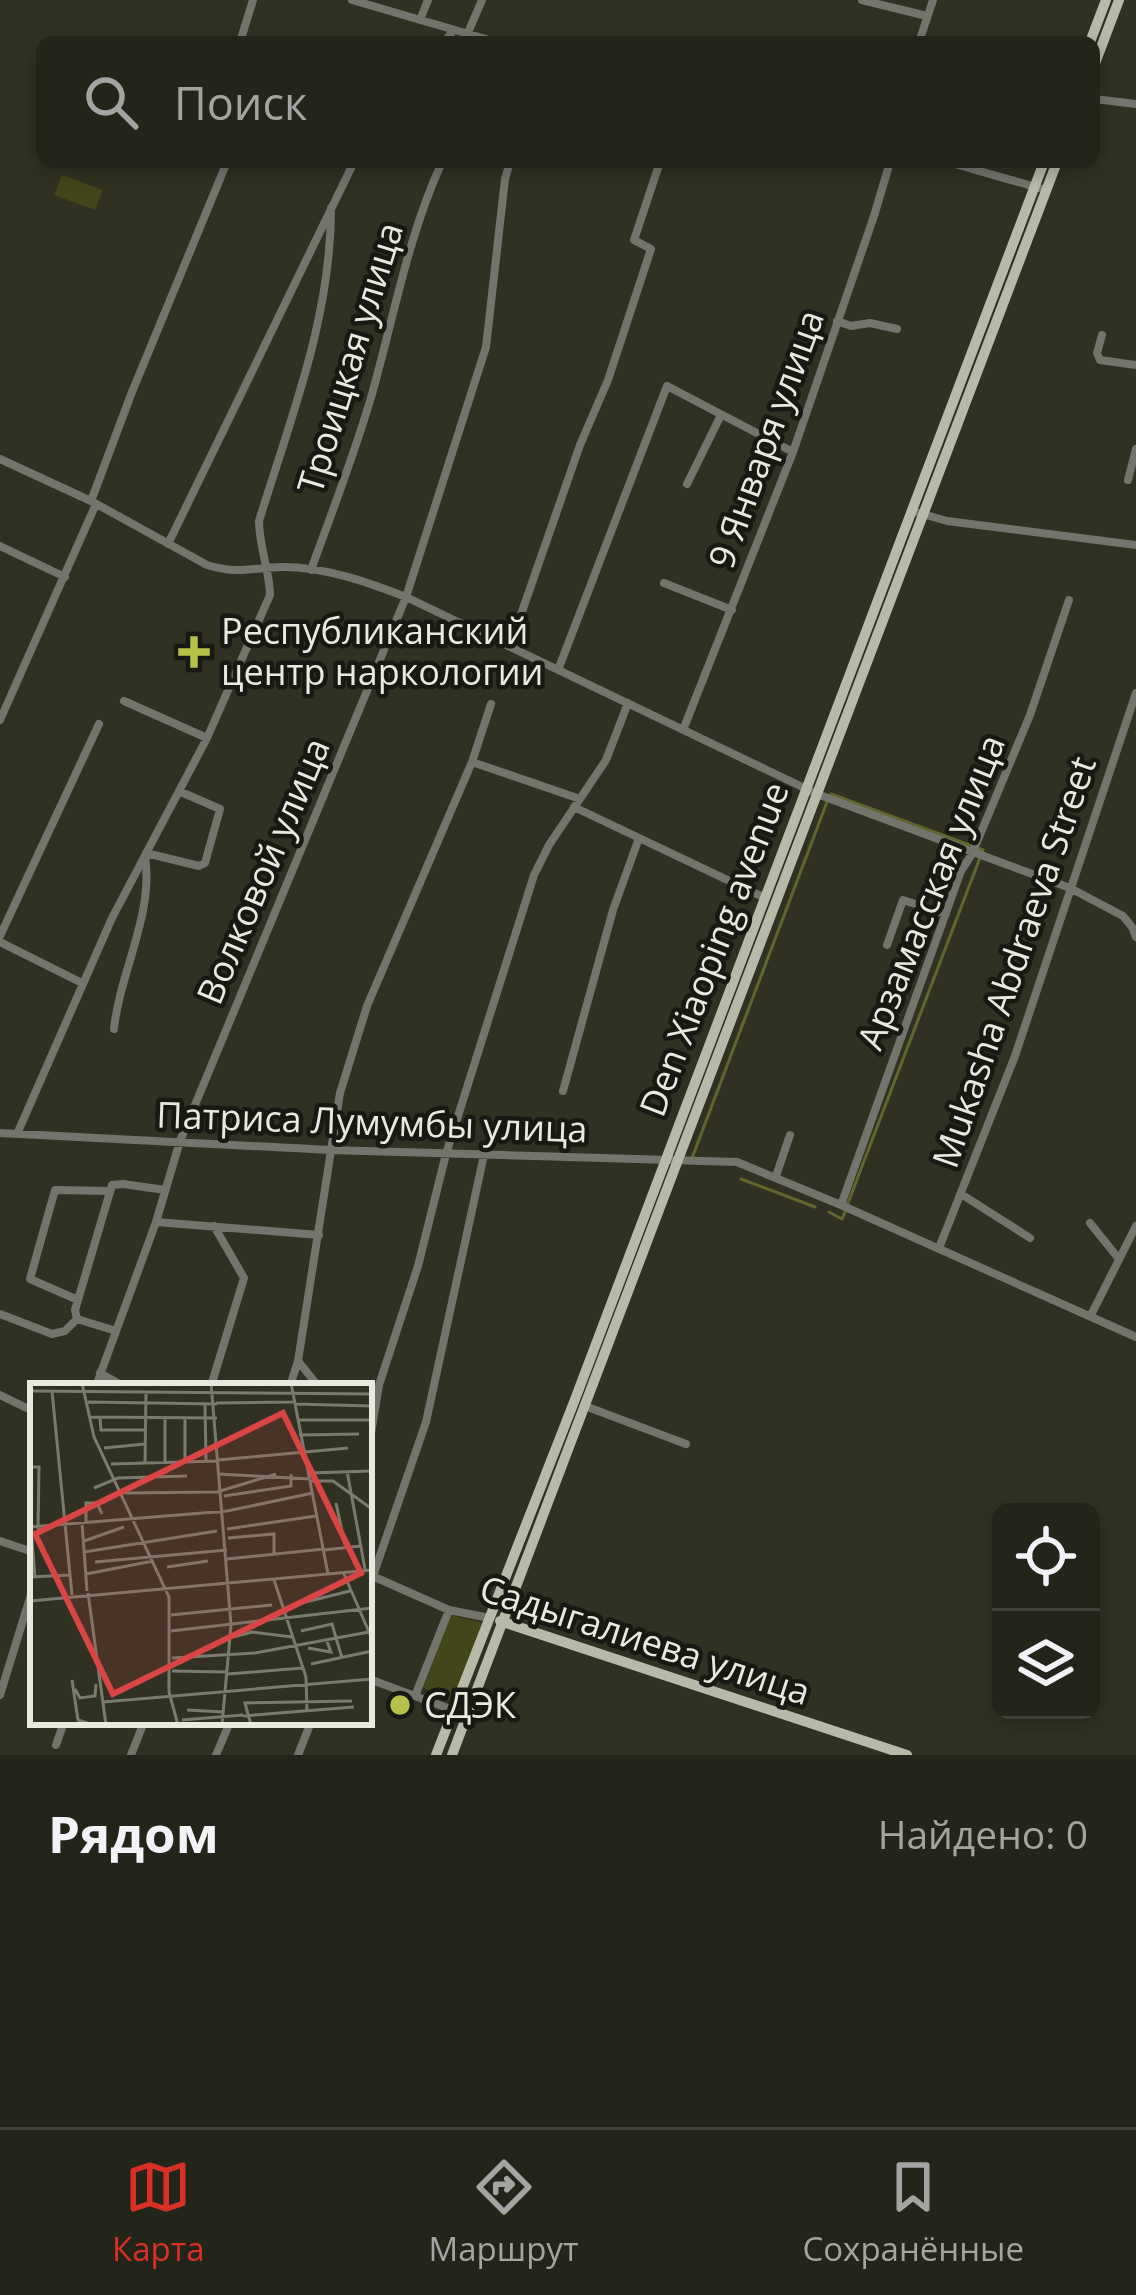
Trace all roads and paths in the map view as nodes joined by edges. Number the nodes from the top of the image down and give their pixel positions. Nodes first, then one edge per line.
1 (253, 0) edge
2 (352, 0) edge
3 (428, 0) edge
4 (482, 0) edge
5 (862, 0) edge
6 (933, 0) edge
7 (1106, 0) edge
8 (1119, 0) edge
9 (927, 16) junction
10 (420, 20) junction
11 (454, 30) junction
12 (467, 34) junction
13 (242, 36) edge
14 (449, 36) edge
15 (474, 36) edge
16 (921, 36) edge
17 (1092, 36) edge
18 (1100, 50) edge
19 (1100, 100) edge
20 (1136, 104) edge
21 (225, 168) edge
22 (351, 168) edge
23 (439, 168) edge
24 (508, 168) edge
25 (658, 168) edge
26 (888, 168) edge
27 (969, 168) edge
28 (1043, 168) edge
29 (1053, 168) edge
30 (1040, 188) junction
31 (331, 208) junction
32 (837, 321) junction
33 (897, 329) dead end
34 (1102, 335) dead end
35 (1136, 365) edge
36 (721, 415) junction
37 (1136, 449) edge
38 (793, 452) junction
39 (0, 459) edge
40 (1128, 481) dead end
41 (687, 484) dead end
42 (93, 503) junction
43 (918, 514) junction
44 (168, 544) junction
45 (1136, 545) edge
46 (0, 546) edge
47 (264, 568) junction
48 (311, 570) junction
49 (65, 577) junction
50 (664, 583) dead end
51 (406, 597) junction
52 (1069, 600) dead end
53 (732, 610) junction
54 (510, 646) junction
55 (558, 670) junction
56 (0, 692) edge
57 (1136, 693) edge
58 (10, 697) junction
59 (124, 701) dead end
60 (628, 703) junction
61 (491, 704) dead end
62 (0, 721) edge
63 (99, 724) dead end
64 (683, 730) junction
65 (208, 738) junction
66 (472, 762) junction
67 (180, 792) junction
68 (812, 792) junction
69 (577, 803) junction
70 (640, 838) junction
71 (972, 854) junction
72 (145, 855) junction
73 (1070, 888) junction
74 (764, 898) junction
75 (946, 914) junction
76 (1136, 937) edge
77 (0, 939) edge
78 (887, 945) dead end
79 (82, 983) junction
80 (737, 985) junction
81 (114, 1029) dead end
82 (563, 1091) dead end
83 (0, 1132) edge
84 (17, 1133) junction
85 (790, 1136) dead end
86 (180, 1141) junction
87 (331, 1150) junction
88 (446, 1154) junction
89 (484, 1155) junction
90 (671, 1162) junction
91 (776, 1176) junction
92 (166, 1190) junction
93 (110, 1191) junction
94 (961, 1194) junction
95 (841, 1205) junction
96 (156, 1222) junction
97 (1090, 1223) dead end
98 (214, 1226) junction
99 (1136, 1226) edge
100 (319, 1235) junction
101 (1030, 1238) dead end
102 (939, 1248) junction
103 (1119, 1260) junction
104 (78, 1300) junction
105 (0, 1314) edge
106 (1091, 1315) junction
107 (77, 1319) junction
108 (116, 1331) junction
109 (1136, 1337) edge
110 (298, 1361) junction
111 (100, 1373) junction
112 (97, 1383) edge
113 (118, 1383) edge
114 (212, 1383) edge
115 (291, 1383) edge
116 (316, 1383) edge
117 (0, 1395) edge
118 (585, 1406) junction
119 (30, 1410) edge
120 (372, 1427) edge
121 (686, 1444) dead end
122 (0, 1540) edge
123 (30, 1551) edge
124 (372, 1572) edge
125 (372, 1575) edge
126 (30, 1598) edge
127 (449, 1610) junction
128 (496, 1620) junction
129 (372, 1680) edge
130 (0, 1695) edge
131 (415, 1696) junction
132 (453, 1710) junction
133 (63, 1725) edge
134 (143, 1725) edge
135 (229, 1725) edge
136 (310, 1725) edge
137 (56, 1744) dead end
138 (131, 1755) edge
139 (216, 1755) edge
140 (298, 1755) edge
141 (436, 1755) edge
142 (452, 1755) edge
143 (907, 1755) edge

1 - 13 street
2 - 10 street
3 - 10 street
4 - 12 street
5 - 9 street
6 - 9 street
7 - 17 main road
8 - 18 main road
9 - 16 street
10 - 11 street
11 - 12 street
11 - 14 street
12 - 15 street
19 - 20 street
21 - 42 street
22 - 31 street
23 - 48 street, Троицкая улица
24 - 51 street, Волковой улица
25 - 54 street
26 - 32 street, 9 Января улица
27 - 30 street
28 - 30 main road, Den Xiaoping avenue
29 - 30 main road, Den Xiaoping avenue
30 - 43 main road, Den Xiaoping avenue
31 - 44 street
31 - 47 street, Троицкая улица
32 - 33 street
32 - 38 street, 9 Января улица
34 - 35 street
36 - 38 street
36 - 41 street
36 - 55 street
37 - 40 street
38 - 53 street, 9 Января улица
39 - 42 street
42 - 44 street
42 - 49 street
43 - 45 street
43 - 68 main road, Den Xiaoping avenue
44 - 47 street
46 - 49 street
47 - 48 street
47 - 65 street, Троицкая улица
48 - 51 street
49 - 58 street
50 - 53 street
51 - 54 street
51 - 86 street, Волковой улица
52 - 71 street, Арзамасская улица
53 - 64 street, 9 Января улица
54 - 55 street
55 - 60 street
56 - 58 street
57 - 73 street, Mukasha Abdraeva Street
58 - 62 street
59 - 65 street
60 - 64 street
60 - 69 street
61 - 66 street
63 - 77 street
64 - 68 street
65 - 67 street, Троицкая улица
66 - 69 street
66 - 87 street
67 - 72 street, Троицкая улица
67 - 72 street
68 - 71 street
68 - 74 main road, Den Xiaoping avenue
68 - 80 main road, Den Xiaoping avenue
69 - 70 street
69 - 88 street
70 - 74 street
70 - 82 street
71 - 73 street
71 - 75 street, Арзамасская улица
72 - 79 street, Троицкая улица
72 - 81 street, Троицкая улица
73 - 76 street
73 - 94 street, Mukasha Abdraeva Street
74 - 80 main road, Den Xiaoping avenue
75 - 78 street
75 - 95 street, Арзамасская улица
77 - 79 street
79 - 84 street, Троицкая улица
80 - 90 main road, Den Xiaoping avenue
83 - 84 street, Патриса Лумумбы улица
84 - 86 street, Патриса Лумумбы улица
85 - 91 street
86 - 87 street, Патриса Лумумбы улица
86 - 92 street, Волковой улица
87 - 88 street, Патриса Лумумбы улица
87 - 100 street
88 - 89 street, Патриса Лумумбы улица
88 - 120 street
89 - 90 street, Патриса Лумумбы улица
89 - 124 street
90 - 91 street, Патриса Лумумбы улица
90 - 118 main road, Den Xiaoping avenue
90 - 128 main road, Den Xiaoping avenue
91 - 95 street, Патриса Лумумбы улица
92 - 93 street
92 - 96 street, Волковой улица
93 - 104 street
93 - 104 street
94 - 101 street
94 - 102 street, Mukasha Abdraeva Street
95 - 102 street, Патриса Лумумбы улица
96 - 98 street
96 - 108 street, Волковой улица
97 - 103 street
98 - 100 street
98 - 114 street
99 - 103 street
100 - 110 street
102 - 106 street, Патриса Лумумбы улица
103 - 106 street
104 - 107 street
105 - 107 street
106 - 109 street, Патриса Лумумбы улица
107 - 108 street
108 - 111 street, Волковой улица
110 - 115 street
110 - 116 street
111 - 112 street, Волковой улица
111 - 113 street
117 - 119 street
118 - 121 street
118 - 128 main road, Den Xiaoping avenue
122 - 123 street
125 - 127 street, Садыгалиева улица
126 - 130 street
127 - 128 street, Садыгалиева улица
127 - 131 street
128 - 132 main road, Den Xiaoping avenue
128 - 142 main road, Den Xiaoping avenue
128 - 143 main road, Садыгалиева улица
129 - 131 street
131 - 132 street
132 - 141 main road, Den Xiaoping avenue
133 - 137 street
134 - 138 street
135 - 139 street
136 - 140 street

